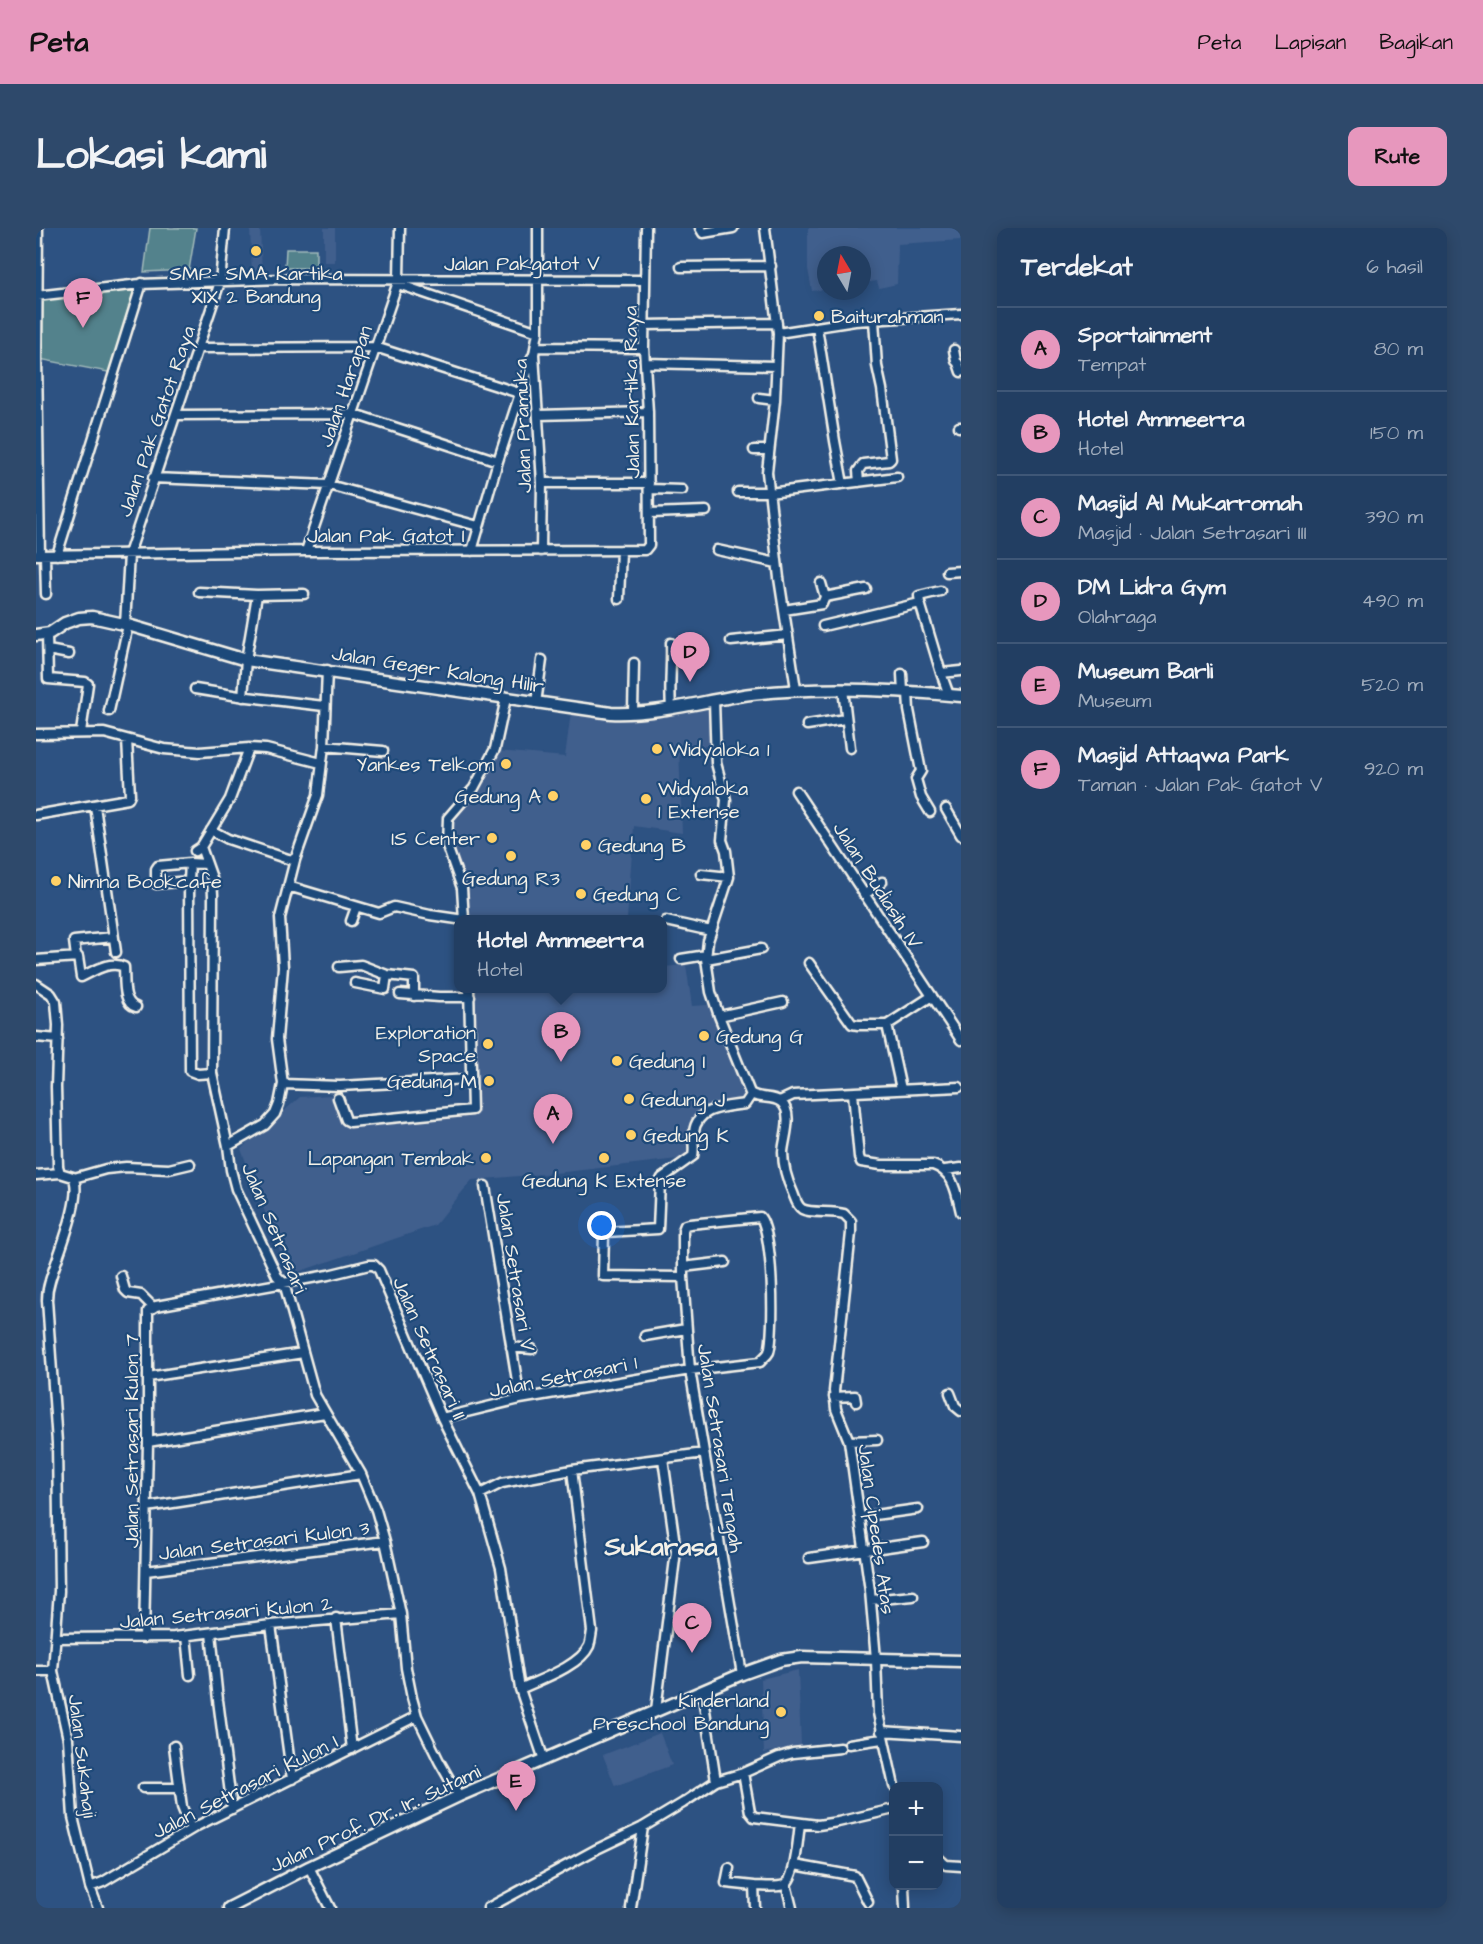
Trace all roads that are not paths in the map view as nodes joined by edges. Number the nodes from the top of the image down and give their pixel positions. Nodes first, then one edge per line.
1 (225, 228) edge
2 (400, 228) edge
3 (538, 228) edge
4 (646, 228) edge
5 (700, 228) edge
6 (733, 228) edge
7 (765, 228) edge
8 (38, 234) edge
9 (771, 266) junction
10 (681, 267) dead end
11 (539, 280) junction
12 (645, 280) junction
13 (220, 282) junction
14 (398, 282) junction
15 (142, 283) junction
16 (37, 296) edge
17 (961, 314) edge
18 (874, 320) junction
19 (777, 323) junction
20 (645, 325) junction
21 (818, 327) junction
22 (538, 332) junction
23 (778, 333) junction
24 (375, 347) junction
25 (199, 348) junction
26 (644, 348) junction
27 (535, 350) junction
28 (954, 350) dead end
29 (37, 358) edge
30 (645, 363) junction
31 (776, 366) junction
32 (961, 372) edge
33 (519, 393) junction
34 (759, 398) dead end
35 (775, 400) junction
36 (648, 412) junction
37 (354, 414) junction
38 (176, 415) junction
39 (539, 415) junction
40 (37, 416) edge
41 (754, 450) dead end
42 (769, 450) junction
43 (498, 461) junction
44 (897, 477) dead end
45 (153, 478) junction
46 (860, 482) junction
47 (37, 483) edge
48 (542, 483) junction
49 (843, 484) junction
50 (329, 485) junction
51 (650, 486) junction
52 (682, 490) dead end
53 (738, 492) dead end
54 (769, 492) junction
55 (706, 511) dead end
56 (650, 513) junction
57 (478, 526) junction
58 (541, 550) junction
59 (621, 550) junction
60 (642, 550) joint
61 (717, 550) dead end
62 (306, 551) junction
63 (472, 551) junction
64 (129, 554) junction
65 (40, 555) edge
66 (57, 555) junction
67 (777, 563) junction
68 (961, 571) edge
69 (947, 572) dead end
70 (822, 583) dead end
71 (866, 589) dead end
72 (940, 591) dead end
73 (199, 592) dead end
74 (46, 594) dead end
75 (303, 594) dead end
76 (257, 595) junction
77 (825, 597) junction
78 (619, 599) dead end
79 (920, 603) junction
80 (784, 610) junction
81 (127, 625) junction
82 (823, 626) dead end
83 (41, 635) edge
84 (788, 635) junction
85 (731, 641) dead end
86 (671, 643) dead end
87 (48, 650) junction
88 (69, 654) dead end
89 (246, 660) junction
90 (542, 660) dead end
91 (634, 663) dead end
92 (327, 670) junction
93 (961, 671) edge
94 (940, 673) junction
95 (902, 674) dead end
96 (843, 688) junction
97 (195, 689) dead end
98 (796, 689) junction
99 (905, 692) junction
100 (949, 695) junction
101 (961, 696) edge
102 (243, 697) junction
103 (506, 698) junction
104 (714, 700) junction
105 (536, 703) junction
106 (324, 706) junction
107 (671, 707) junction
108 (109, 711) dead end
109 (633, 712) junction
110 (845, 718) junction
111 (807, 725) dead end
112 (81, 732) junction
113 (36, 734) edge
114 (127, 740) junction
115 (324, 746) junction
116 (249, 748) junction
117 (850, 748) dead end
118 (383, 751) dead end
119 (321, 763) junction
120 (796, 791) dead end
121 (95, 806) junction
122 (946, 809) dead end
123 (930, 812) dead end
124 (36, 815) edge
125 (212, 830) junction
126 (961, 835) edge
127 (295, 860) junction
128 (190, 863) junction
129 (206, 864) junction
130 (701, 874) dead end
131 (729, 877) junction
132 (189, 881) junction
133 (882, 882) dead end
134 (288, 886) junction
135 (864, 895) junction
136 (356, 907) junction
137 (464, 915) edge
138 (454, 919) edge
139 (351, 921) dead end
140 (667, 921) edge
141 (711, 931) junction
142 (113, 937) junction
143 (761, 949) dead end
144 (116, 952) dead end
145 (77, 957) junction
146 (706, 957) junction
147 (681, 959) dead end
148 (36, 960) edge
149 (809, 963) dead end
150 (339, 967) dead end
151 (387, 975) junction
152 (355, 983) dead end
153 (36, 984) edge
154 (470, 993) edge
155 (400, 994) dead end
156 (414, 996) junction
157 (932, 996) junction
158 (783, 1002) dead end
159 (136, 1007) dead end
160 (719, 1016) junction
161 (886, 1025) junction
162 (36, 1037) edge
163 (58, 1039) junction
164 (961, 1040) edge
165 (212, 1073) junction
166 (470, 1079) junction
167 (283, 1084) junction
168 (959, 1087) dead end
169 (901, 1089) junction
170 (853, 1093) junction
171 (751, 1095) junction
172 (338, 1098) dead end
173 (780, 1101) junction
174 (228, 1146) junction
175 (190, 1164) dead end
176 (961, 1168) edge
177 (945, 1170) junction
178 (60, 1173) junction
179 (36, 1174) edge
180 (74, 1178) junction
181 (485, 1186) dead end
182 (961, 1212) edge
183 (685, 1225) joint
184 (725, 1262) dead end
185 (683, 1267) junction
186 (121, 1276) dead end
187 (682, 1277) junction
188 (284, 1283) junction
189 (153, 1307) junction
190 (686, 1329) junction
191 (645, 1336) dead end
192 (511, 1347) junction
193 (532, 1349) dead end
194 (303, 1353) junction
195 (690, 1370) junction
196 (148, 1377) junction
197 (950, 1393) dead end
198 (834, 1396) junction
199 (520, 1399) junction
200 (856, 1402) dead end
201 (961, 1411) edge
202 (325, 1413) junction
203 (442, 1418) junction
204 (876, 1440) dead end
205 (849, 1441) junction
206 (148, 1442) junction
207 (704, 1453) junction
208 (663, 1459) junction
209 (572, 1470) junction
210 (361, 1474) junction
211 (480, 1494) junction
212 (147, 1508) junction
213 (918, 1509) dead end
214 (860, 1517) junction
215 (385, 1542) junction
216 (924, 1542) dead end
217 (865, 1551) junction
218 (809, 1558) dead end
219 (146, 1571) junction
220 (913, 1596) dead end
221 (871, 1600) junction
222 (401, 1614) junction
223 (336, 1618) junction
224 (271, 1625) junction
225 (211, 1633) junction
226 (186, 1636) junction
227 (55, 1638) junction
228 (144, 1638) junction
229 (876, 1659) junction
230 (961, 1662) edge
231 (36, 1671) edge
232 (53, 1671) junction
233 (742, 1674) junction
234 (190, 1675) dead end
235 (520, 1689) junction
236 (702, 1691) junction
237 (656, 1710) junction
238 (417, 1716) junction
239 (881, 1735) junction
240 (961, 1736) edge
241 (961, 1742) edge
242 (849, 1744) dead end
243 (174, 1746) dead end
244 (840, 1748) dead end
245 (352, 1749) junction
246 (544, 1760) junction
247 (743, 1773) junction
248 (292, 1779) junction
249 (716, 1781) junction
250 (893, 1782) edge
251 (143, 1788) dead end
252 (179, 1788) junction
253 (459, 1796) junction
254 (231, 1809) junction
255 (889, 1810) edge
256 (800, 1824) junction
257 (643, 1827) junction
258 (191, 1829) junction
259 (943, 1863) edge
260 (795, 1864) junction
261 (961, 1866) edge
262 (309, 1867) junction
263 (729, 1868) dead end
264 (786, 1884) junction
265 (754, 1886) junction
266 (90, 1887) junction
267 (904, 1890) edge
268 (868, 1902) dead end
269 (98, 1908) edge
270 (229, 1908) edge
271 (330, 1908) edge
272 (488, 1908) edge
273 (631, 1908) edge
274 (755, 1908) edge
275 (792, 1908) edge
276 (905, 1908) edge

1 - 13 street, Jalan Pak Gatot Raya
2 - 14 street, Jalan Harapan
3 - 11 street, Jalan Pramuka
4 - 12 street, Jalan Kartika Raya
5 - 6 street
7 - 9 street
8 - 16 street
9 - 10 street
9 - 19 street
11 - 12 street, Jalan Pakgatot V
11 - 14 street, Jalan Pakgatot V
11 - 22 street, Jalan Pramuka
12 - 20 street, Jalan Kartika Raya
13 - 14 street, Jalan Pakgatot V
13 - 15 street, Jalan Pakgatot V
13 - 25 street, Jalan Pak Gatot Raya
14 - 22 street
14 - 24 street, Jalan Harapan
15 - 16 street, Jalan Pakgatot V
15 - 66 street
16 - 29 street
17 - 18 street
18 - 21 street
18 - 46 street
19 - 20 street
19 - 23 street
20 - 26 street, Jalan Kartika Raya
21 - 23 street
21 - 49 street
22 - 27 street, Jalan Pramuka
23 - 31 street
24 - 25 street
24 - 33 street
24 - 37 street, Jalan Harapan
25 - 38 street, Jalan Pak Gatot Raya
26 - 27 street
26 - 30 street, Jalan Kartika Raya
27 - 33 street
27 - 39 street, Jalan Pramuka
28 - 32 street
29 - 40 street
30 - 31 street
30 - 36 street, Jalan Kartika Raya
31 - 35 street
33 - 43 street
34 - 35 street
35 - 42 street
36 - 39 street
36 - 51 street, Jalan Kartika Raya
37 - 38 street
37 - 43 street
37 - 50 street, Jalan Harapan
38 - 45 street, Jalan Pak Gatot Raya
39 - 48 street, Jalan Pramuka
40 - 47 street
41 - 42 street
42 - 54 street
43 - 57 street
44 - 46 street
45 - 50 street
45 - 64 street, Jalan Pak Gatot Raya
46 - 49 street
47 - 65 street
48 - 51 street
48 - 58 street, Jalan Pramuka
49 - 54 street
50 - 57 street
50 - 62 street, Jalan Harapan
51 - 52 street
51 - 56 street, Jalan Kartika Raya
53 - 54 street
54 - 67 street
55 - 56 street
56 - 60 street, Jalan Kartika Raya
57 - 63 street
58 - 59 street, Jalan Pak Gatot I
58 - 63 street, Jalan Pak Gatot I
59 - 60 street, Jalan Pak Gatot I
59 - 78 street
61 - 67 street
62 - 63 street, Jalan Pak Gatot I
62 - 64 street, Jalan Pak Gatot I
64 - 66 street, Jalan Pak Gatot I
64 - 81 street, Jalan Pak Gatot Raya
65 - 66 street, Jalan Pak Gatot I
65 - 74 street
67 - 80 street
68 - 69 street
70 - 77 street
71 - 77 street
72 - 79 street
73 - 76 street
75 - 76 street
76 - 89 street
77 - 80 street
79 - 82 street
79 - 94 street
80 - 84 street
81 - 83 main road, Jalan Geger Kalong Hilir
81 - 89 main road, Jalan Geger Kalong Hilir
81 - 108 street, Jalan Pak Gatot Raya
83 - 87 street
84 - 85 street
84 - 98 street
86 - 107 street
87 - 88 street
87 - 112 street
89 - 92 main road, Jalan Geger Kalong Hilir
89 - 102 street
90 - 105 street
91 - 109 street
92 - 103 main road, Jalan Geger Kalong Hilir
92 - 106 street, Jalan Setrasari
93 - 94 street
94 - 100 street
95 - 99 street
96 - 98 main road, Jalan Geger Kalong Hilir
96 - 99 main road, Jalan Geger Kalong Hilir
96 - 110 street
97 - 102 street
98 - 104 main road, Jalan Geger Kalong Hilir
99 - 100 main road, Jalan Geger Kalong Hilir
99 - 123 street
100 - 101 main road, Jalan Geger Kalong Hilir
102 - 106 street
103 - 105 main road, Jalan Geger Kalong Hilir
103 - 137 street
104 - 107 main road, Jalan Geger Kalong Hilir
104 - 131 street
105 - 109 main road, Jalan Geger Kalong Hilir
106 - 115 street, Jalan Setrasari
107 - 109 main road, Jalan Geger Kalong Hilir
110 - 111 street
110 - 117 street
112 - 113 street
112 - 114 street
114 - 116 street
114 - 121 street
115 - 118 street
115 - 119 street, Jalan Setrasari
116 - 119 street
116 - 125 street
119 - 127 street, Jalan Setrasari
120 - 135 street, Jalan Budiasih IV
121 - 124 street
121 - 142 street
122 - 126 street
125 - 127 street
125 - 129 street
127 - 134 street, Jalan Setrasari
128 - 129 street
128 - 132 street
128 - 132 street
129 - 165 street
130 - 131 street
131 - 141 street
132 - 165 street
133 - 135 street
134 - 136 street
134 - 167 street, Jalan Setrasari
135 - 157 street, Jalan Budiasih IV
136 - 138 street
136 - 139 street
140 - 141 street
141 - 146 street
142 - 144 street
142 - 145 street
143 - 146 street
145 - 148 street
145 - 159 street
146 - 147 street
146 - 160 street
149 - 161 street
150 - 151 street
151 - 152 street
151 - 156 street
153 - 163 street
154 - 156 street
154 - 166 street
155 - 156 street
157 - 161 street
157 - 164 street, Jalan Budiasih IV
158 - 160 street
160 - 171 street
161 - 169 street
162 - 163 street
163 - 178 street
165 - 174 street
166 - 167 street
166 - 172 street
167 - 174 street, Jalan Setrasari
168 - 169 street
169 - 170 street
170 - 173 street
170 - 177 street
171 - 173 street
171 - 187 street
173 - 198 street, Jalan Cipedes Atas
174 - 188 street, Jalan Setrasari
175 - 180 street
176 - 177 street
177 - 182 street
178 - 179 street
178 - 180 street
180 - 227 street, Jalan Sukahaji
181 - 192 street, Jalan Setrasari V
183 - 185 street, Jalan Setrasari Tengah
183 - 195 street, Jalan Setrasari 1
184 - 185 street
185 - 187 street, Jalan Setrasari Tengah
186 - 189 street
187 - 190 street, Jalan Setrasari Tengah
188 - 189 street, Jalan Setrasari Kulon 7
188 - 194 street, Jalan Setrasari
188 - 203 street, Jalan Setrasari II
189 - 196 street, Jalan Setrasari Kulon 7
190 - 191 street
190 - 195 street, Jalan Setrasari Tengah
192 - 193 street
192 - 199 street, Jalan Setrasari V
194 - 196 street
194 - 202 street, Jalan Setrasari
195 - 199 street, Jalan Setrasari 1
195 - 207 street, Jalan Setrasari Tengah
196 - 206 street, Jalan Setrasari Kulon 7
197 - 201 street
198 - 200 street
198 - 205 street, Jalan Cipedes Atas
199 - 203 street, Jalan Setrasari 1
202 - 206 street
202 - 210 street, Jalan Setrasari
203 - 211 street, Jalan Setrasari II
204 - 205 street
205 - 214 street, Jalan Cipedes Atas
206 - 212 street, Jalan Setrasari Kulon 7
207 - 208 street
207 - 233 street, Jalan Setrasari Tengah
208 - 209 street
208 - 237 street
209 - 211 street
209 - 235 street
210 - 212 street
210 - 215 street, Jalan Setrasari
211 - 235 street, Jalan Setrasari II
212 - 219 street, Jalan Setrasari Kulon 7
213 - 214 street
214 - 217 street, Jalan Cipedes Atas
215 - 219 street, Jalan Setrasari Kulon 3
215 - 222 street, Jalan Setrasari
216 - 217 street
217 - 218 street
217 - 221 street, Jalan Cipedes Atas
219 - 228 street, Jalan Setrasari Kulon 7
220 - 221 street
221 - 229 street, Jalan Cipedes Atas
222 - 223 street, Jalan Setrasari Kulon 2
222 - 238 street, Jalan Setrasari
223 - 224 street, Jalan Setrasari Kulon 2
223 - 245 street
224 - 225 street, Jalan Setrasari Kulon 2
224 - 248 street
225 - 226 street, Jalan Setrasari Kulon 2
225 - 254 street
226 - 228 street, Jalan Setrasari Kulon 2
226 - 234 street
227 - 228 street, Jalan Setrasari Kulon 2
227 - 232 street, Jalan Sukahaji
229 - 230 main road, Jalan Prof. Dr. Ir. Sutami
229 - 233 main road, Jalan Prof. Dr. Ir. Sutami
229 - 239 street, Jalan Cipedes Atas
231 - 232 street
232 - 266 street, Jalan Sukahaji
233 - 236 main road, Jalan Prof. Dr. Ir. Sutami
235 - 246 street, Jalan Setrasari II
236 - 237 main road, Jalan Prof. Dr. Ir. Sutami
236 - 249 street
237 - 246 main road, Jalan Prof. Dr. Ir. Sutami
238 - 245 street, Jalan Setrasari Kulon I
238 - 253 street, Jalan Setrasari
239 - 240 street
239 - 241 street
239 - 242 street
239 - 250 street, Jalan Cipedes Atas
243 - 252 street
244 - 247 street
245 - 248 street, Jalan Setrasari Kulon I
246 - 253 main road, Jalan Prof. Dr. Ir. Sutami
247 - 249 street
247 - 256 street
248 - 254 street, Jalan Setrasari Kulon I
249 - 257 street
251 - 252 street
252 - 258 street
253 - 262 main road, Jalan Prof. Dr. Ir. Sutami
254 - 258 street, Jalan Setrasari Kulon I
255 - 256 street
256 - 260 street
257 - 272 street
257 - 273 street
258 - 266 street, Jalan Setrasari Kulon I
259 - 261 street
260 - 264 street
260 - 268 street
262 - 270 main road, Jalan Prof. Dr. Ir. Sutami
262 - 271 street
263 - 265 street
264 - 265 street
264 - 275 street
265 - 274 street
266 - 269 street, Jalan Sukahaji
267 - 276 street

